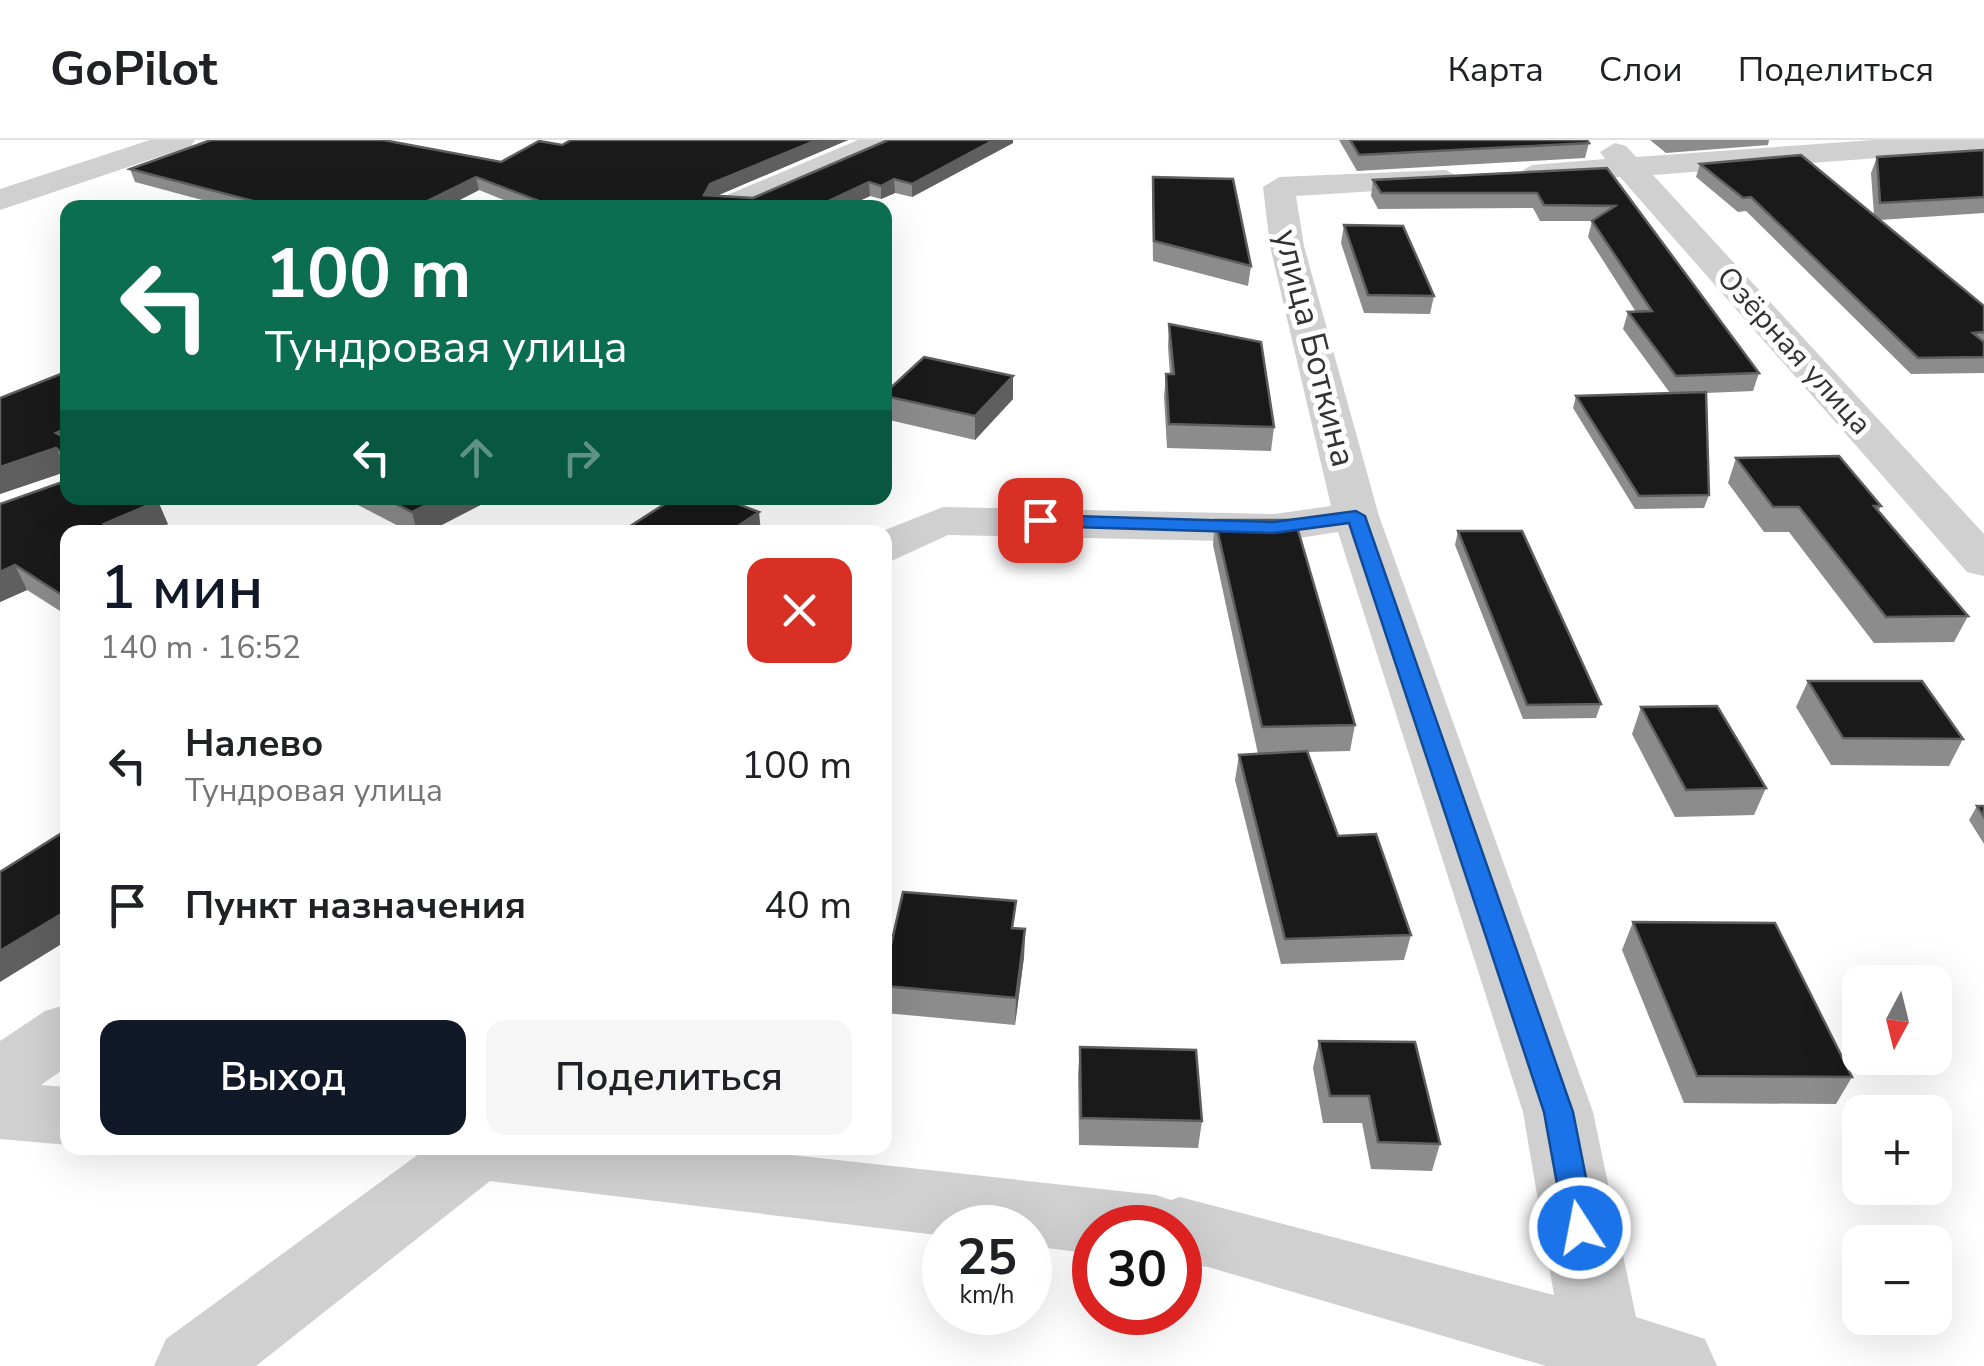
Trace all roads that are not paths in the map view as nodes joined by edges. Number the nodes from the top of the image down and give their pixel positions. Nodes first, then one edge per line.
1 (180, 140) edge
2 (884, 140) edge
3 (1604, 140) edge
4 (1977, 147) edge
5 (1632, 169) junction
6 (0, 200) edge
7 (744, 200) edge
8 (1356, 516) junction
9 (892, 545) edge
10 (1984, 562) edge
11 (60, 1036) edge
12 (0, 1077) edge
13 (0, 1110) edge
14 (60, 1115) edge
15 (462, 1155) edge
16 (531, 1155) edge
17 (1072, 1218) edge
18 (1202, 1233) edge
19 (1596, 1355) edge
20 (194, 1366) edge
21 (1677, 1366) edge

1 - 6 street
2 - 7 street
3 - 5 street, Озёрная улица
4 - 5 street
5 - 8 street, улица Боткина
5 - 10 street, Озёрная улица
8 - 9 street
8 - 19 street, улица Боткина
11 - 12 street
13 - 14 street
15 - 20 street
16 - 17 street
18 - 19 street
19 - 21 street

